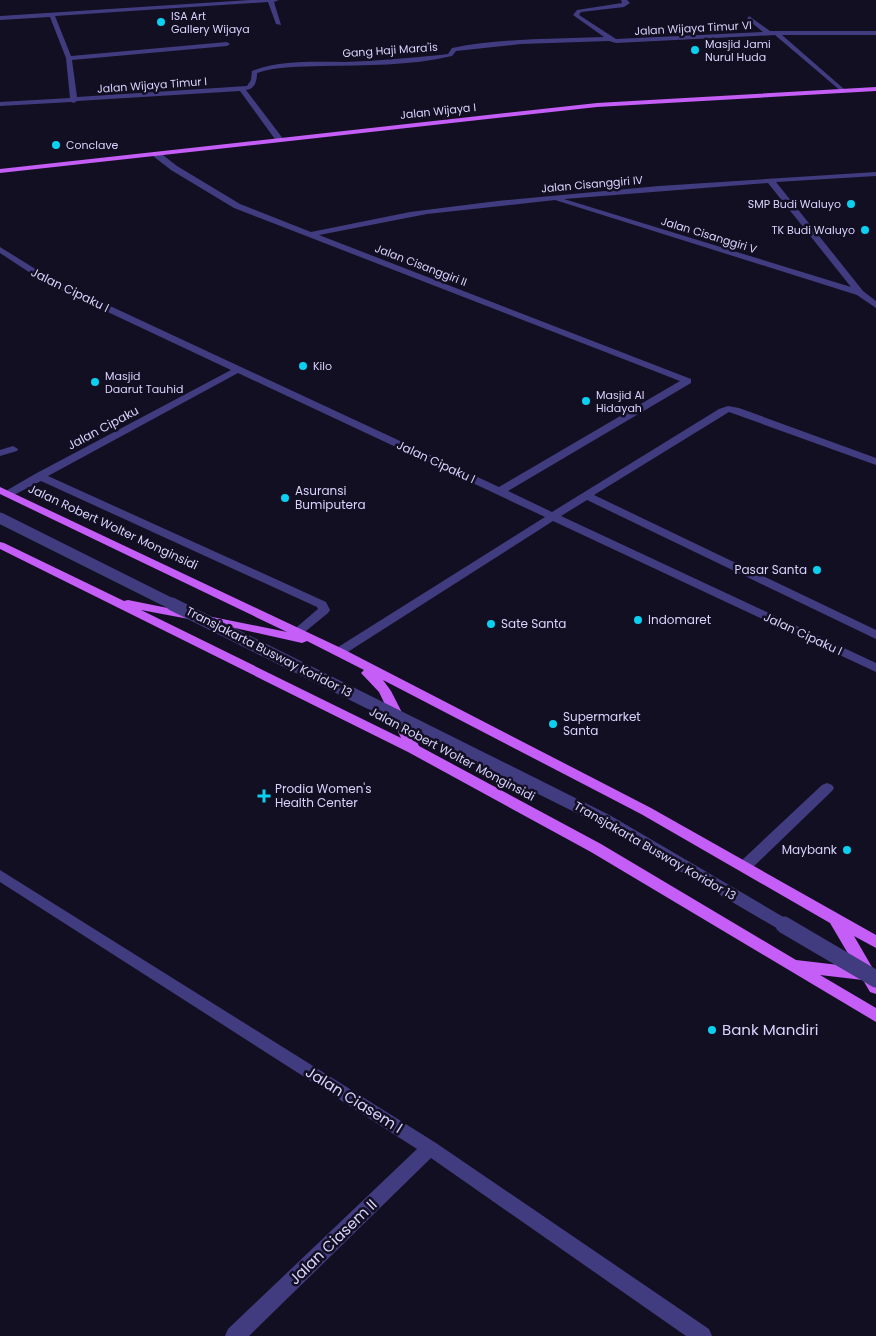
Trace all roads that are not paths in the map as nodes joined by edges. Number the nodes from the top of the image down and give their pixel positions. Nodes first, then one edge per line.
1 (270, 0) edge
2 (276, 0) edge
3 (624, 0) edge
4 (198, 3) edge
5 (52, 15) junction
6 (0, 18) edge
7 (749, 18) dead end
8 (279, 24) dead end
9 (773, 33) junction
10 (876, 33) edge
11 (610, 39) junction
12 (227, 44) dead end
13 (69, 58) junction
14 (242, 89) junction
15 (876, 89) edge
16 (842, 90) junction
17 (74, 100) junction
18 (0, 104) edge
19 (280, 140) junction
20 (156, 154) junction
21 (1, 171) edge
22 (876, 174) edge
23 (770, 180) junction
24 (552, 198) junction
25 (312, 234) junction
26 (0, 249) edge
27 (860, 292) junction
28 (876, 305) edge
29 (238, 370) junction
30 (12, 449) dead end
31 (0, 453) edge
32 (876, 462) edge
33 (39, 476) junction
34 (4, 492) edge
35 (500, 492) junction
36 (585, 495) junction
37 (553, 516) junction
38 (0, 518) edge
39 (0, 545) edge
40 (108, 600) junction
41 (297, 632) junction
42 (876, 635) edge
43 (319, 643) junction
44 (339, 652) junction
45 (876, 668) edge
46 (414, 749) junction
47 (827, 788) dead end
48 (745, 866) junction
49 (0, 874) edge
50 (835, 918) junction
51 (876, 942) edge
52 (792, 966) junction
53 (873, 976) edge
54 (876, 988) edge
55 (876, 1016) edge
56 (430, 1148) junction
57 (235, 1336) edge
58 (702, 1336) edge

1 - 2 street
1 - 4 street
1 - 8 street
3 - 11 street
4 - 5 street
5 - 6 street
5 - 13 street
7 - 9 street
9 - 10 street, Jalan Wijaya Timur VI
9 - 11 street, Jalan Wijaya Timur VI
9 - 16 street
11 - 14 street, Gang Haji Mara'is
12 - 13 street
13 - 17 street
14 - 17 street, Jalan Wijaya Timur I
14 - 19 street
15 - 16 main road, Jalan Wijaya I
16 - 19 main road, Jalan Wijaya I
17 - 18 street, Jalan Wijaya Timur I
19 - 20 main road, Jalan Wijaya I
20 - 21 main road, Jalan Wijaya I
20 - 25 street, Jalan Cisanggiri II
22 - 23 street, Jalan Cisanggiri IV
23 - 24 street, Jalan Cisanggiri IV
23 - 27 street, Jalan Cisanggiri V
24 - 25 street, Jalan Cisanggiri IV
24 - 27 street, Jalan Cisanggiri V
25 - 35 street, Jalan Cisanggiri II
26 - 29 street, Jalan Cipaku I
27 - 28 street, Jalan Cisanggiri V
29 - 33 street, Jalan Cipaku
29 - 35 street, Jalan Cipaku I
30 - 31 street
32 - 36 street
33 - 34 street, Jalan Cipaku
33 - 41 street
34 - 41 main road, Jalan Robert Wolter Monginsidi
35 - 37 street, Jalan Cipaku I
36 - 37 street
36 - 42 street
37 - 44 street
37 - 45 street, Jalan Cipaku I
38 - 53 street, Transjakarta Busway Koridor 13, bridge
39 - 40 main road, Jalan Robert Wolter Monginsidi
40 - 43 main road
40 - 46 main road, Jalan Robert Wolter Monginsidi
41 - 43 main road, Jalan Robert Wolter Monginsidi
43 - 44 main road, Jalan Robert Wolter Monginsidi
44 - 46 main road
44 - 48 main road, Jalan Robert Wolter Monginsidi
46 - 52 main road, Jalan Robert Wolter Monginsidi
47 - 48 street
48 - 50 main road, Jalan Robert Wolter Monginsidi
49 - 56 street, Jalan Ciasem I
50 - 51 main road, Jalan Robert Wolter Monginsidi
50 - 53 main road
52 - 53 main road
52 - 55 main road, Jalan Robert Wolter Monginsidi
53 - 54 main road
56 - 57 street, Jalan Ciasem II
56 - 58 street, Jalan Ciasem I

